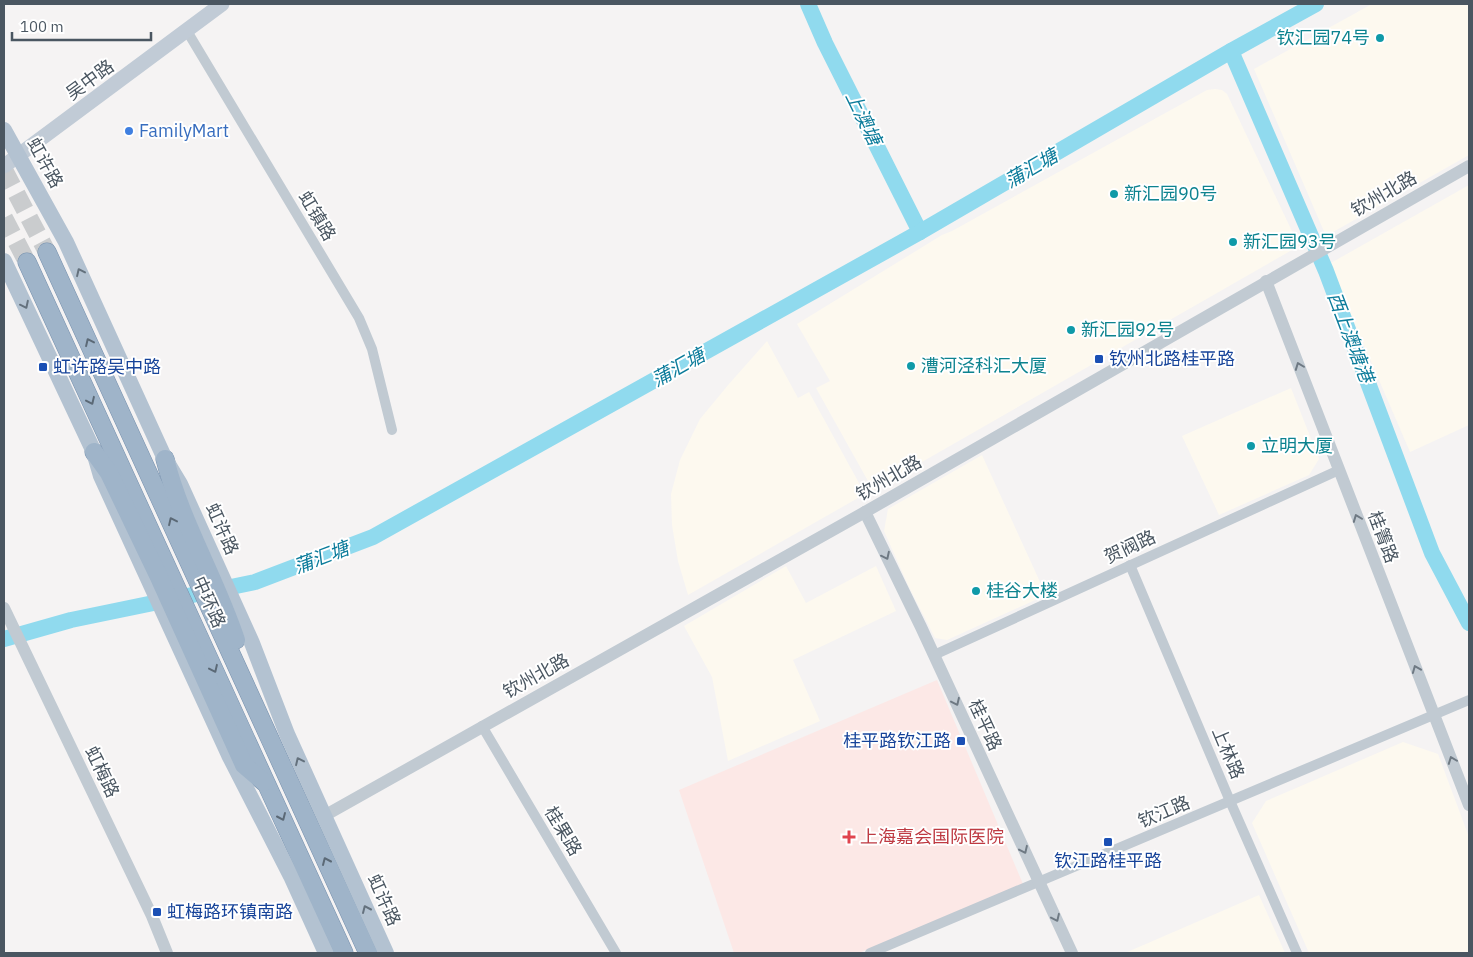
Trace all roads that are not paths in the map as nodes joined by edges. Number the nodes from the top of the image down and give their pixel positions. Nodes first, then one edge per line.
1 (222, 4) edge
2 (187, 31) junction
3 (4, 130) edge
4 (18, 156) junction
5 (4, 166) edge
6 (1469, 166) edge
7 (47, 252) tunnel mouth
8 (4, 261) edge
9 (27, 262) tunnel mouth
10 (1266, 281) junction
11 (392, 430) dead end
12 (94, 452) joint
13 (165, 459) joint
14 (1339, 470) junction
15 (865, 512) junction
16 (204, 563) junction
17 (1130, 565) junction
18 (158, 574) junction
19 (4, 609) edge
20 (228, 616) junction
21 (183, 628) junction
22 (934, 655) junction
23 (1469, 700) edge
24 (1434, 714) junction
25 (482, 726) junction
26 (1230, 801) junction
27 (1469, 805) edge
28 (324, 816) junction
29 (1040, 882) junction
30 (167, 953) edge
31 (326, 953) edge
32 (344, 953) edge
33 (368, 953) edge
34 (386, 953) edge
35 (616, 953) edge
36 (870, 953) edge
37 (1072, 953) edge
38 (1297, 953) edge

1 - 2 main road, 吴中路
2 - 4 main road, 吴中路
2 - 11 street, 虹镇路
3 - 4 main road, 虹许路
4 - 5 main road, 吴中路
13 -> 4 main road, 虹许路
6 - 10 street, 钦州北路
16 -> 7 highway, 中环路
8 -> 12 main road
9 -> 18 highway, 中环路
14 -> 10 street, 桂箐路
10 - 15 street, 钦州北路
12 - 18 highway
13 - 16 highway
14 - 17 street, 贺阀路
24 -> 14 street, 桂箐路
15 -> 22 street, 桂平路
15 - 25 street, 钦州北路
16 - 20 highway, 中环路
17 - 22 street, 贺阀路
17 - 26 street, 上林路
18 - 21 highway, 中环路
19 - 30 street, 虹梅路
28 -> 20 main road, 虹许路
33 -> 20 highway, 中环路
21 - 31 main road
21 -> 32 highway, 中环路
22 -> 29 street, 桂平路
23 - 24 street, 钦江路
24 - 26 street, 钦江路
27 -> 24 street, 桂箐路
25 - 28 street, 钦州北路
25 - 35 street, 桂果路
26 - 29 street, 钦江路
26 - 38 street, 上林路
34 -> 28 main road, 虹许路
29 - 36 street, 钦江路
29 -> 37 street, 桂平路

